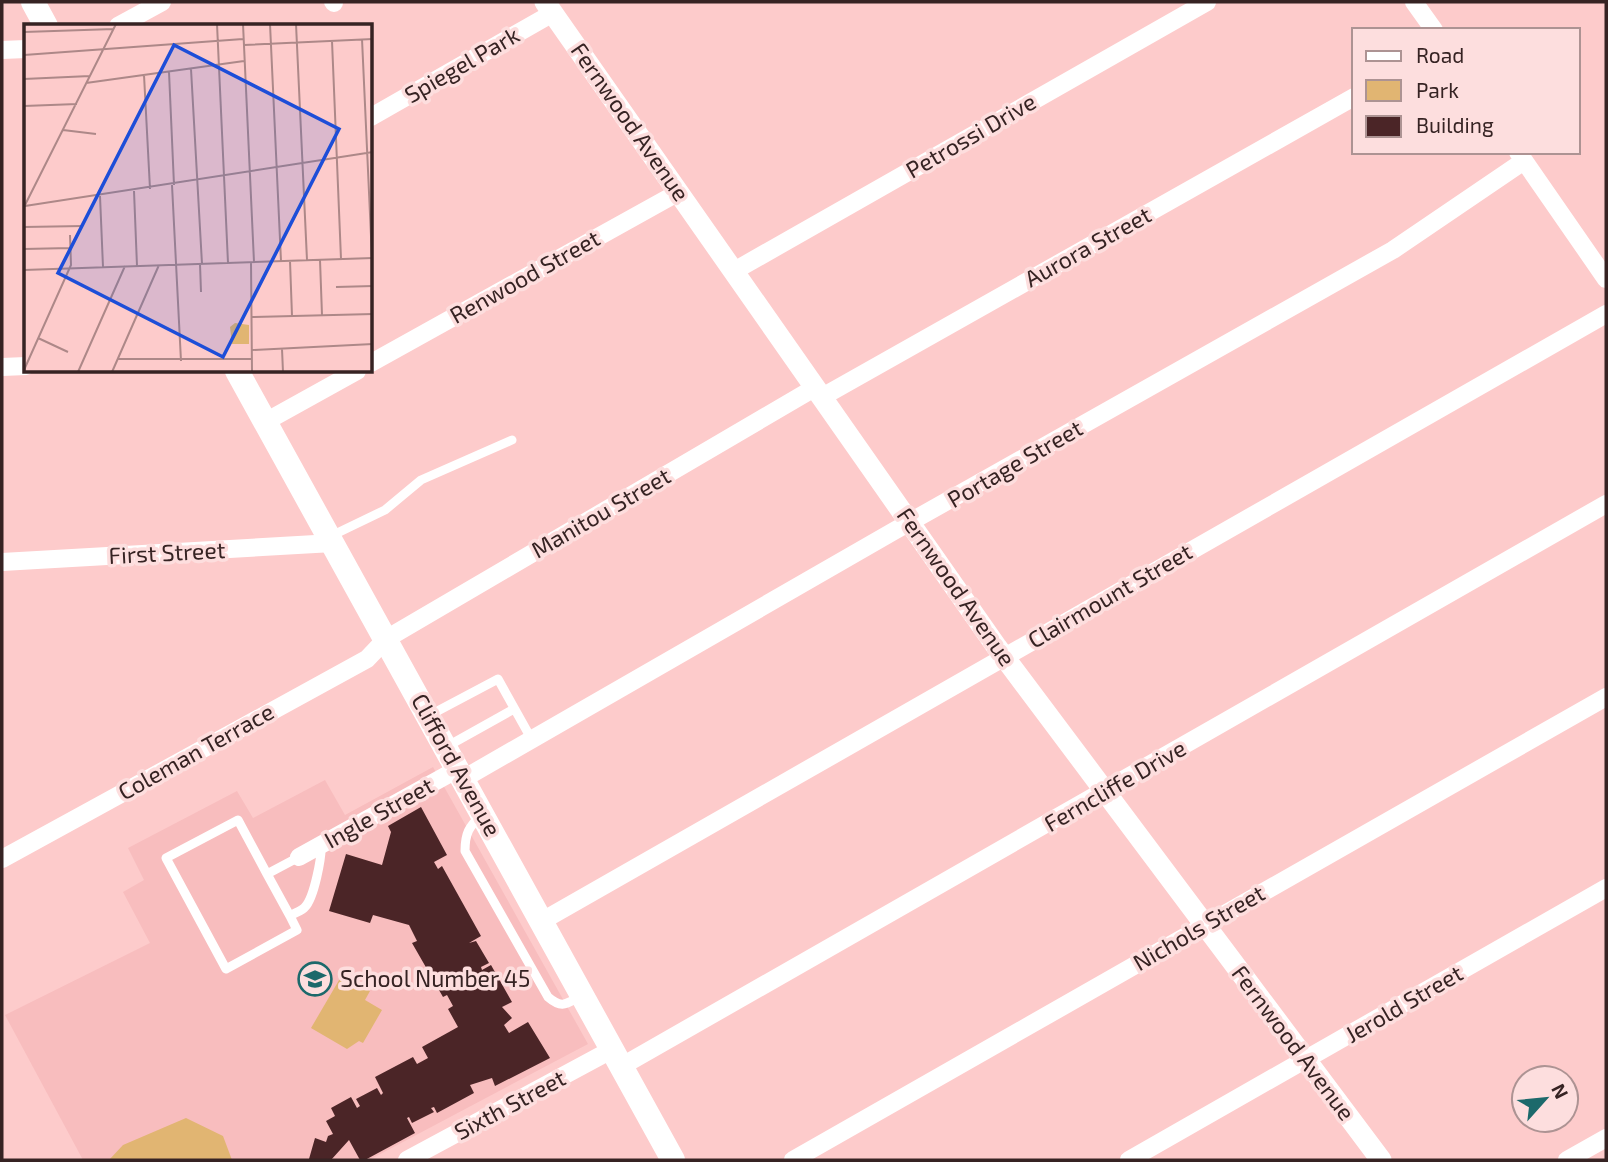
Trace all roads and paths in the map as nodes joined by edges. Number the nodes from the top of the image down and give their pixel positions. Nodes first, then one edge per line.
1 (33, 2) edge
2 (162, 2) edge
3 (1207, 2) edge
4 (1414, 2) edge
5 (549, 7) edge
6 (45, 24) edge
7 (122, 24) edge
8 (1433, 28) edge
9 (24, 48) edge
10 (2, 50) edge
11 (1352, 98) edge
12 (373, 116) edge
13 (1521, 157) edge
14 (679, 192) junction
15 (734, 271) junction
16 (1606, 279) edge
17 (1606, 314) edge
18 (373, 362) edge
19 (24, 366) edge
20 (2, 367) edge
21 (238, 373) edge
22 (353, 373) edge
23 (819, 392) junction
24 (265, 422) junction
25 (512, 440) dead end
26 (1606, 504) edge
27 (910, 522) junction
28 (331, 540) junction
29 (2, 562) edge
30 (386, 639) junction
31 (1004, 656) junction
32 (1606, 697) edge
33 (514, 709) junction
34 (429, 716) junction
35 (532, 740) junction
36 (446, 747) junction
37 (461, 774) junction
38 (1106, 791) junction
39 (483, 814) junction
40 (321, 845) junction
41 (299, 857) joint
42 (2, 859) edge
43 (267, 874) junction
44 (1606, 888) edge
45 (290, 916) junction
46 (542, 921) junction
47 (1205, 925) junction
48 (583, 995) junction
49 (618, 1058) junction
50 (1305, 1060) junction
51 (1606, 1138) edge
52 (407, 1160) edge
53 (673, 1160) edge
54 (793, 1160) edge
55 (1129, 1160) edge
56 (1381, 1160) edge
57 (1567, 1160) edge

1 - 6 main road
2 - 7 street
3 - 15 street, Petrossi Drive
4 - 8 street
5 - 12 street, Spiegel Park
5 - 14 street, Fernwood Avenue
9 - 10 street
11 - 23 street, Aurora Street
13 - 16 street
13 - 27 street, Portage Street
14 - 15 street, Fernwood Avenue
14 - 18 street, Renwood Street
15 - 23 street, Fernwood Avenue
17 - 31 street, Clairmount Street
19 - 20 street
21 - 24 main road, Clifford Avenue
22 - 24 street
23 - 27 street, Fernwood Avenue
23 - 30 street, Manitou Street
24 - 28 main road, Clifford Avenue
25 - 28 lane
26 - 38 street, Ferncliffe Drive
27 - 31 street, Fernwood Avenue
27 - 35 street, Portage Street
28 - 29 street, First Street
28 - 30 main road, Clifford Avenue
30 - 34 main road, Clifford Avenue
30 - 42 street, Coleman Terrace
31 - 38 street, Fernwood Avenue
31 - 46 street, Clairmount Street
32 - 47 street, Nichols Street
33 - 34 lane
33 - 35 lane
33 - 36 lane
34 - 36 main road, Clifford Avenue
35 - 37 street, Portage Street
36 - 37 main road, Clifford Avenue
37 - 39 main road, Clifford Avenue
37 - 40 street, Ingle Street
38 - 47 street, Fernwood Avenue
38 - 49 street, Ferncliffe Drive
39 - 46 main road, Clifford Avenue
39 - 48 lane
40 - 41 street, Ingle Street
40 - 45 lane
41 - 43 lane
43 - 45 lane
43 - 45 lane
44 - 50 street, Jerold Street
46 - 48 main road, Clifford Avenue
47 - 50 street, Fernwood Avenue
47 - 54 street, Nichols Street
48 - 49 main road, Clifford Avenue
49 - 52 street, Sixth Street
49 - 53 main road, Clifford Avenue
50 - 55 street, Jerold Street
50 - 56 street, Fernwood Avenue
51 - 57 street

